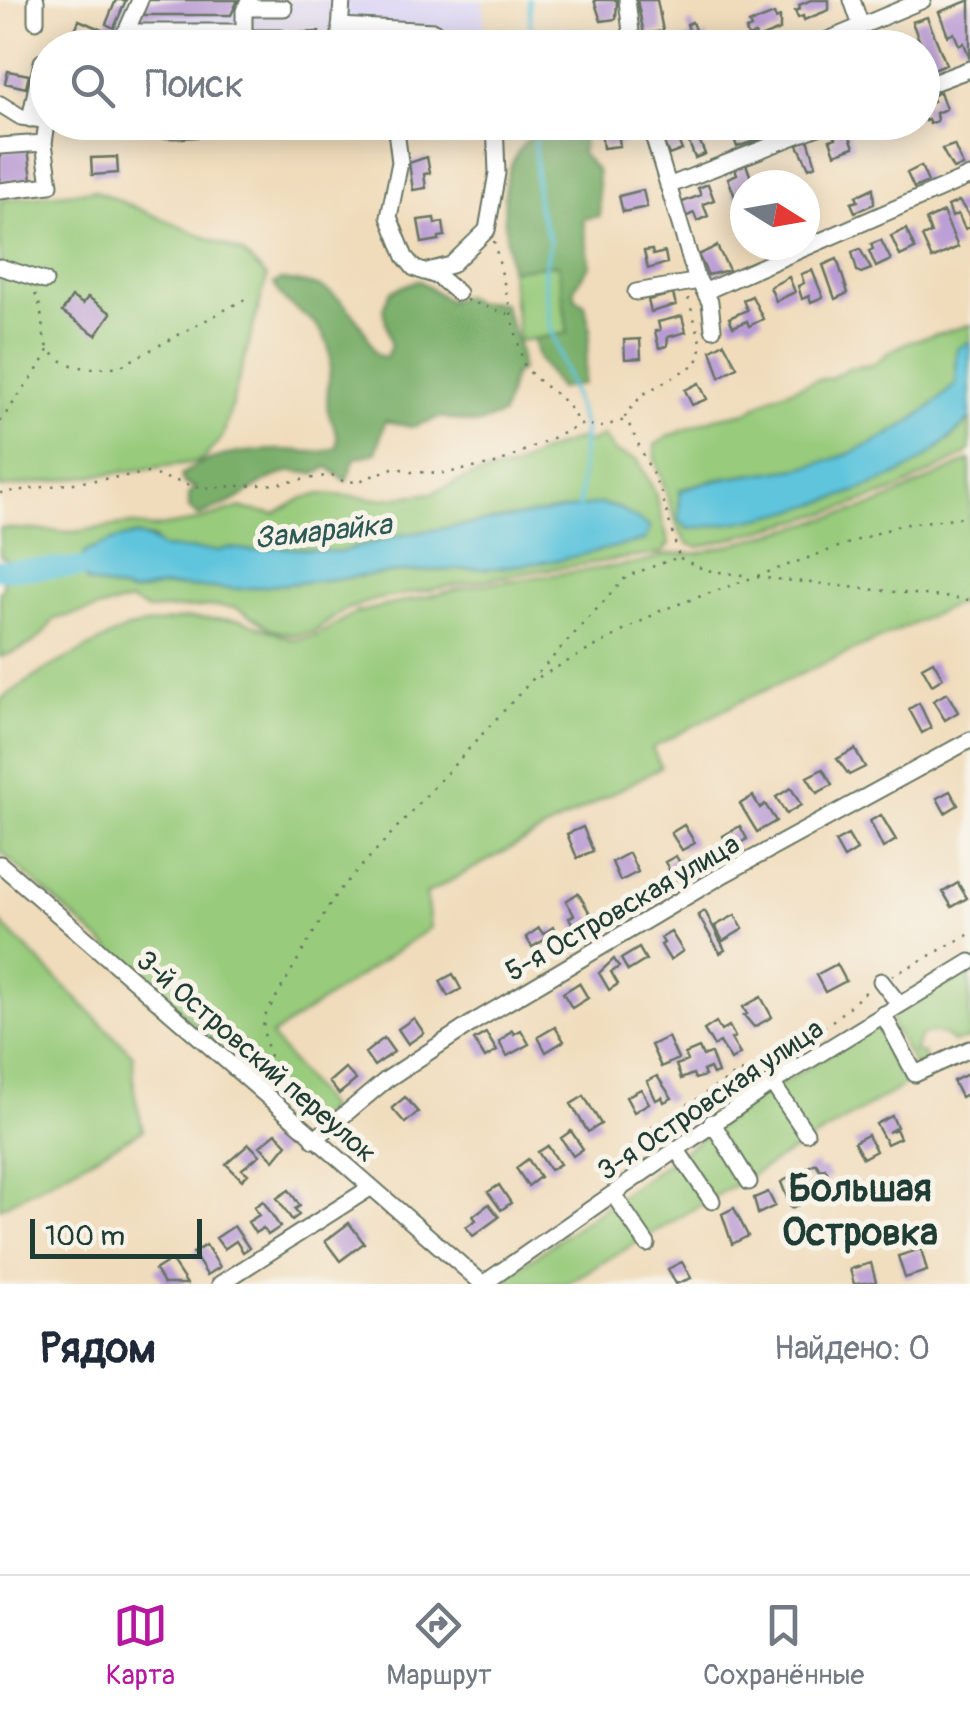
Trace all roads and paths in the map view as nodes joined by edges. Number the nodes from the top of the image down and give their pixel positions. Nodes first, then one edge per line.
1 (36, 0) edge
2 (140, 0) edge
3 (342, 0) edge
4 (626, 0) edge
5 (852, 0) edge
6 (923, 0) edge
7 (247, 4) edge
8 (284, 8) dead end
9 (36, 21) dead end
10 (340, 26) junction
11 (861, 26) junction
12 (126, 30) edge
13 (245, 30) edge
14 (340, 30) edge
15 (403, 30) edge
16 (630, 30) edge
17 (852, 30) edge
18 (970, 69) edge
19 (940, 80) edge
20 (0, 104) edge
21 (0, 118) edge
22 (30, 119) edge
23 (30, 120) edge
24 (43, 140) edge
25 (397, 140) edge
26 (496, 140) edge
27 (654, 140) edge
28 (785, 140) edge
29 (44, 143) junction
30 (0, 146) edge
31 (970, 176) edge
32 (668, 186) junction
33 (0, 191) edge
34 (489, 220) junction
35 (0, 267) edge
36 (424, 272) junction
37 (16, 274) junction
38 (45, 281) dead end
39 (697, 286) junction
40 (636, 292) dead end
41 (458, 293) joint
42 (247, 298) dead end
43 (512, 315) junction
44 (712, 328) dead end
45 (48, 348) junction
46 (625, 420) junction
47 (0, 422) edge
48 (579, 426) junction
49 (0, 494) edge
50 (970, 516) edge
51 (679, 557) junction
52 (751, 576) junction
53 (970, 600) edge
54 (537, 678) junction
55 (970, 740) edge
56 (0, 864) edge
57 (970, 934) edge
58 (970, 962) edge
59 (881, 981) junction
60 (900, 1004) junction
61 (883, 1014) junction
62 (970, 1049) edge
63 (772, 1082) junction
64 (282, 1110) junction
65 (712, 1122) junction
66 (806, 1133) dead end
67 (314, 1140) junction
68 (676, 1149) junction
69 (749, 1182) dead end
70 (370, 1188) junction
71 (596, 1188) dead end
72 (613, 1194) junction
73 (712, 1201) dead end
74 (648, 1244) dead end
75 (220, 1284) edge
76 (483, 1284) edge

1 - 9 street
2 - 12 street
3 - 10 street
4 - 16 street
5 - 11 street
6 - 11 street
7 - 8 street
7 - 13 street
10 - 14 street
10 - 15 street
11 - 17 street
18 - 19 street
20 - 22 street
21 - 23 street
24 - 29 street
25 - 36 street
26 - 34 street
27 - 32 street
28 - 32 street
29 - 30 street
29 - 33 street
31 - 39 street
32 - 39 street
34 - 36 street
34 - 43 path
35 - 37 street
36 - 41 street
37 - 38 street
37 - 45 path
39 - 40 street
39 - 44 street
39 - 46 path
41 - 43 path
42 - 45 path
43 - 48 path
45 - 47 path
46 - 48 path
46 - 51 path
48 - 49 path
50 - 52 path
51 - 52 path
51 - 54 path
52 - 53 path
52 - 54 path
54 - 64 path
55 - 67 street, 5-я Островская улица
56 - 64 street, 3-й Островский переулок
57 - 59 path
58 - 60 street, 3-я Островская улица
59 - 60 street
59 - 71 path
60 - 61 street, 3-я Островская улица
61 - 62 street
61 - 63 street, 3-я Островская улица
63 - 65 street, 3-я Островская улица
63 - 66 street
64 - 67 street, 3-й Островский переулок
65 - 68 street, 3-я Островская улица
65 - 69 street
67 - 70 street, 3-й Островский переулок
68 - 72 street, 3-я Островская улица
68 - 73 street
70 - 75 street
70 - 76 street, 3-й Островский переулок
72 - 74 street
72 - 76 street, 3-я Островская улица

